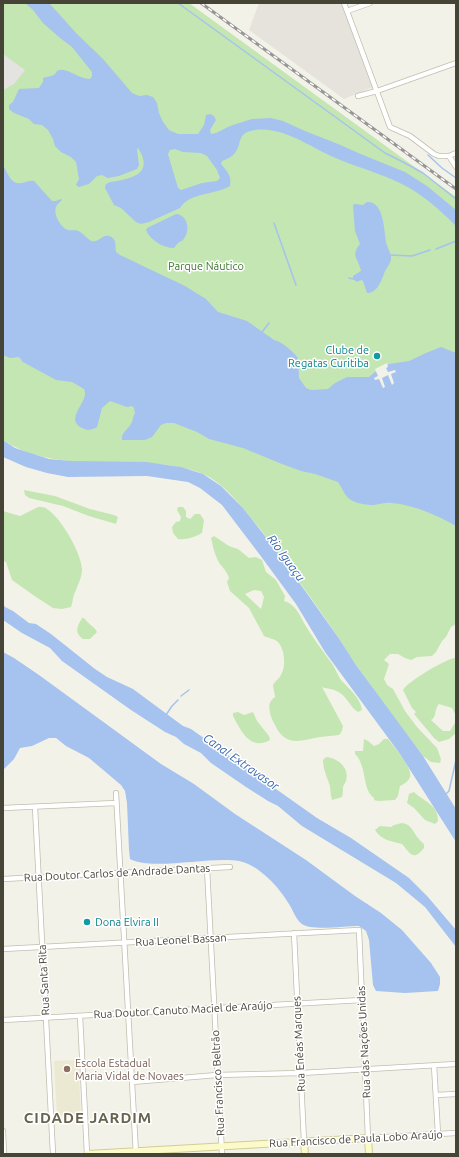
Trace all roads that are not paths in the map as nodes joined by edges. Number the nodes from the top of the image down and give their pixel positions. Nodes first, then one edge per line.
1 (344, 3) edge
2 (370, 3) edge
3 (347, 11) junction
4 (456, 63) edge
5 (377, 91) junction
6 (358, 96) dead end
7 (456, 153) edge
8 (449, 156) junction
9 (456, 167) edge
10 (116, 793) dead end
11 (116, 803) junction
12 (34, 807) junction
13 (3, 808) edge
14 (230, 867) dead end
15 (207, 868) junction
16 (120, 873) junction
17 (38, 877) junction
18 (3, 879) edge
19 (359, 930) joint
20 (294, 933) junction
21 (210, 938) junction
22 (124, 942) junction
23 (42, 947) junction
24 (3, 949) edge
25 (362, 1000) junction
26 (298, 1004) junction
27 (214, 1008) junction
28 (128, 1013) junction
29 (80, 1016) junction
30 (46, 1018) junction
31 (3, 1020) edge
32 (456, 1064) edge
33 (434, 1065) junction
34 (365, 1069) junction
35 (301, 1072) junction
36 (217, 1074) junction
37 (132, 1082) junction
38 (456, 1094) edge
39 (436, 1095) junction
40 (3, 1131) edge
41 (456, 1133) edge
42 (438, 1134) junction
43 (368, 1138) junction
44 (304, 1142) junction
45 (221, 1146) junction
46 (136, 1153) edge
47 (4, 1154) edge
48 (53, 1154) edge
49 (87, 1154) edge
50 (222, 1154) edge
51 (305, 1154) edge
52 (369, 1154) edge

1 - 3 street
2 - 3 street
3 - 5 street
4 - 5 street
5 - 6 street
5 - 8 street
7 - 8 street
8 - 9 street
10 - 11 street
11 - 12 street
11 - 16 street
12 - 13 street
12 - 17 street, Rua Santa Rita
14 - 15 street, Rua Doutor Carlos de Andrade Dantas
15 - 16 street, Rua Doutor Carlos de Andrade Dantas
15 - 21 street, Rua Francisco Beltrão
16 - 17 street, Rua Doutor Carlos de Andrade Dantas
16 - 22 street
17 - 18 street, Rua Doutor Carlos de Andrade Dantas
17 - 23 street, Rua Santa Rita
19 - 20 street, Rua Leonel Bassan
19 - 25 street, Rua das Nações Unidas
20 - 21 street, Rua Leonel Bassan
20 - 26 street, Rua Enéas Marques
21 - 22 street, Rua Leonel Bassan
21 - 27 street, Rua Francisco Beltrão
22 - 23 street, Rua Leonel Bassan
22 - 28 street
23 - 24 street, Rua Leonel Bassan
23 - 30 street, Rua Santa Rita
25 - 26 street, Rua Doutor Canuto Maciel de Araújo
25 - 34 street, Rua das Nações Unidas
26 - 27 street, Rua Doutor Canuto Maciel de Araújo
26 - 35 street, Rua Enéas Marques
27 - 28 street, Rua Doutor Canuto Maciel de Araújo
27 - 36 street, Rua Francisco Beltrão
28 - 29 street, Rua Doutor Canuto Maciel de Araújo
28 - 37 street
29 - 30 street, Rua Doutor Canuto Maciel de Araújo
29 - 49 street
30 - 31 street, Rua Doutor Canuto Maciel de Araújo
30 - 48 street, Rua Santa Rita
32 - 33 street
33 - 34 street
33 - 39 street
34 - 35 street
34 - 43 street, Rua das Nações Unidas
35 - 36 street
35 - 44 street, Rua Enéas Marques
36 - 37 street
36 - 45 street, Rua Francisco Beltrão
37 - 46 street
38 - 39 street
39 - 42 street
40 - 47 street
41 - 42 street, Rua Francisco de Paula Lobo Araújo
42 - 43 street, Rua Francisco de Paula Lobo Araújo
43 - 44 street, Rua Francisco de Paula Lobo Araújo
43 - 52 street, Rua das Nações Unidas
44 - 45 street, Rua Francisco de Paula Lobo Araújo
44 - 51 street, Rua Enéas Marques
45 - 46 street, Rua Francisco de Paula Lobo Araújo
45 - 50 street, Rua Francisco Beltrão
46 - 49 street, Rua Francisco de Paula Lobo Araújo

